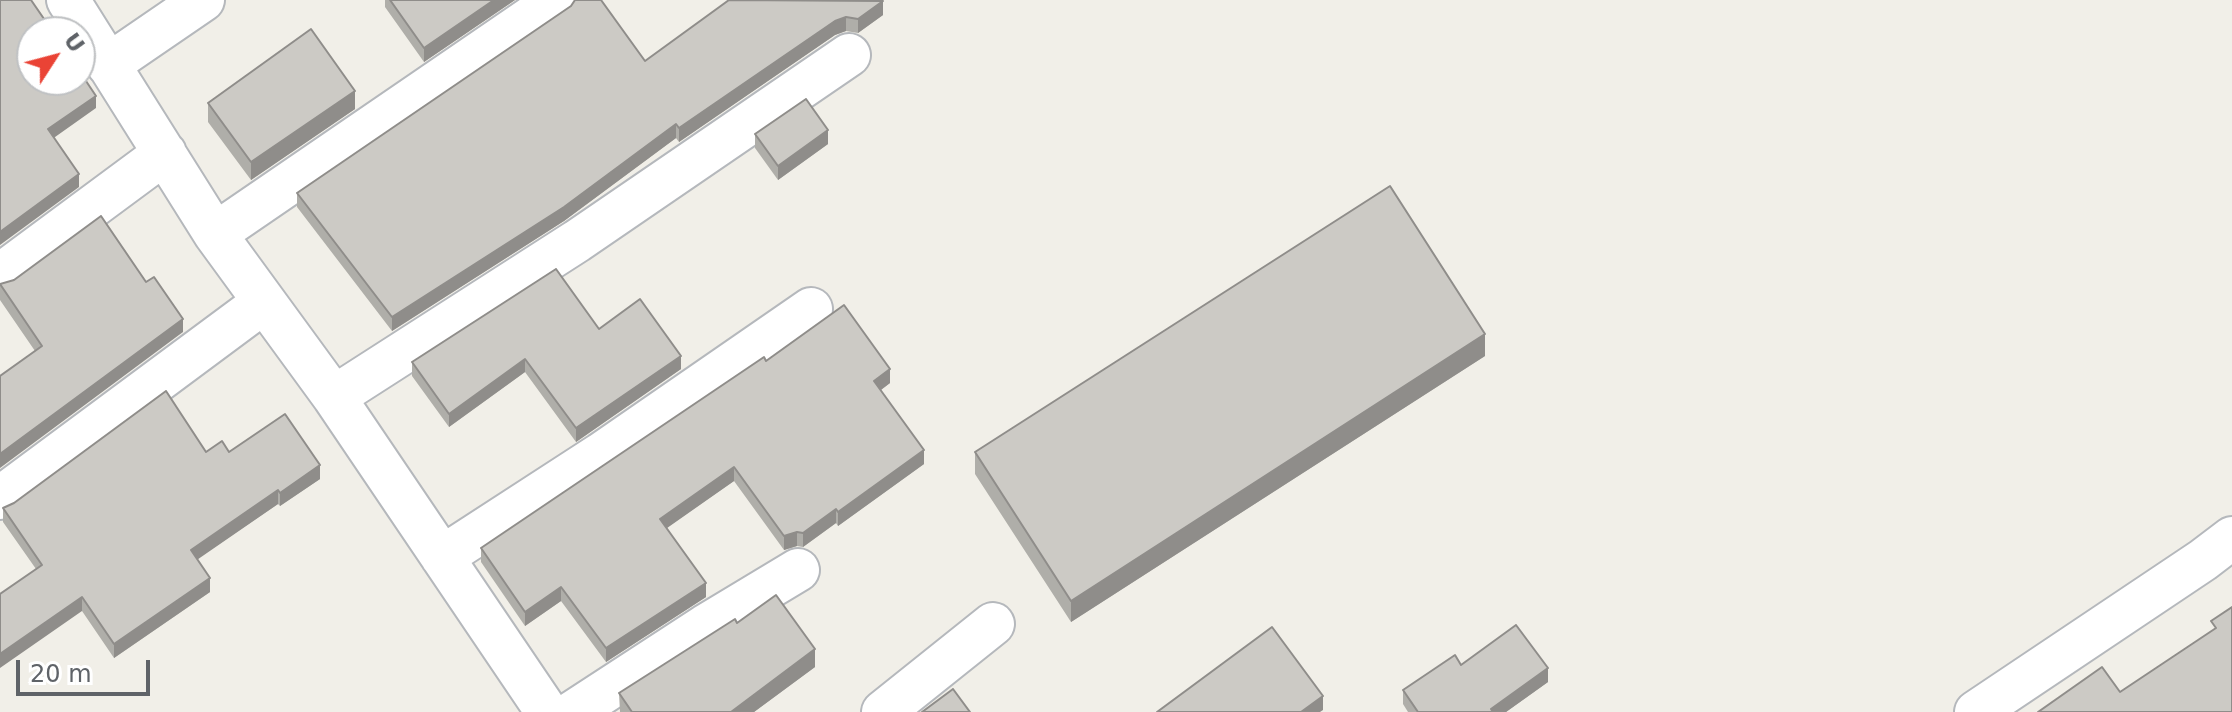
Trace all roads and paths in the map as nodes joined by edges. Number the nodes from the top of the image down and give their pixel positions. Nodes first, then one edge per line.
1 (68, 0) edge
2 (203, 0) edge
3 (557, 0) edge
4 (849, 55) dead end
5 (108, 65) junction
6 (165, 153) junction
7 (215, 234) junction
8 (0, 275) edge
9 (264, 302) junction
10 (811, 309) dead end
11 (334, 397) junction
12 (0, 498) edge
13 (2232, 538) edge
14 (442, 557) junction
15 (798, 570) dead end
16 (993, 624) dead end
17 (547, 712) edge
18 (573, 712) edge
19 (883, 712) edge
20 (1976, 712) edge

1 - 5 street
2 - 5 street
3 - 7 street
4 - 11 street
5 - 6 street
6 - 7 street
6 - 8 street
7 - 9 street
9 - 11 street
9 - 12 street
10 - 14 street
11 - 14 street
13 - 20 street
14 - 17 street
15 - 18 street
16 - 19 street

